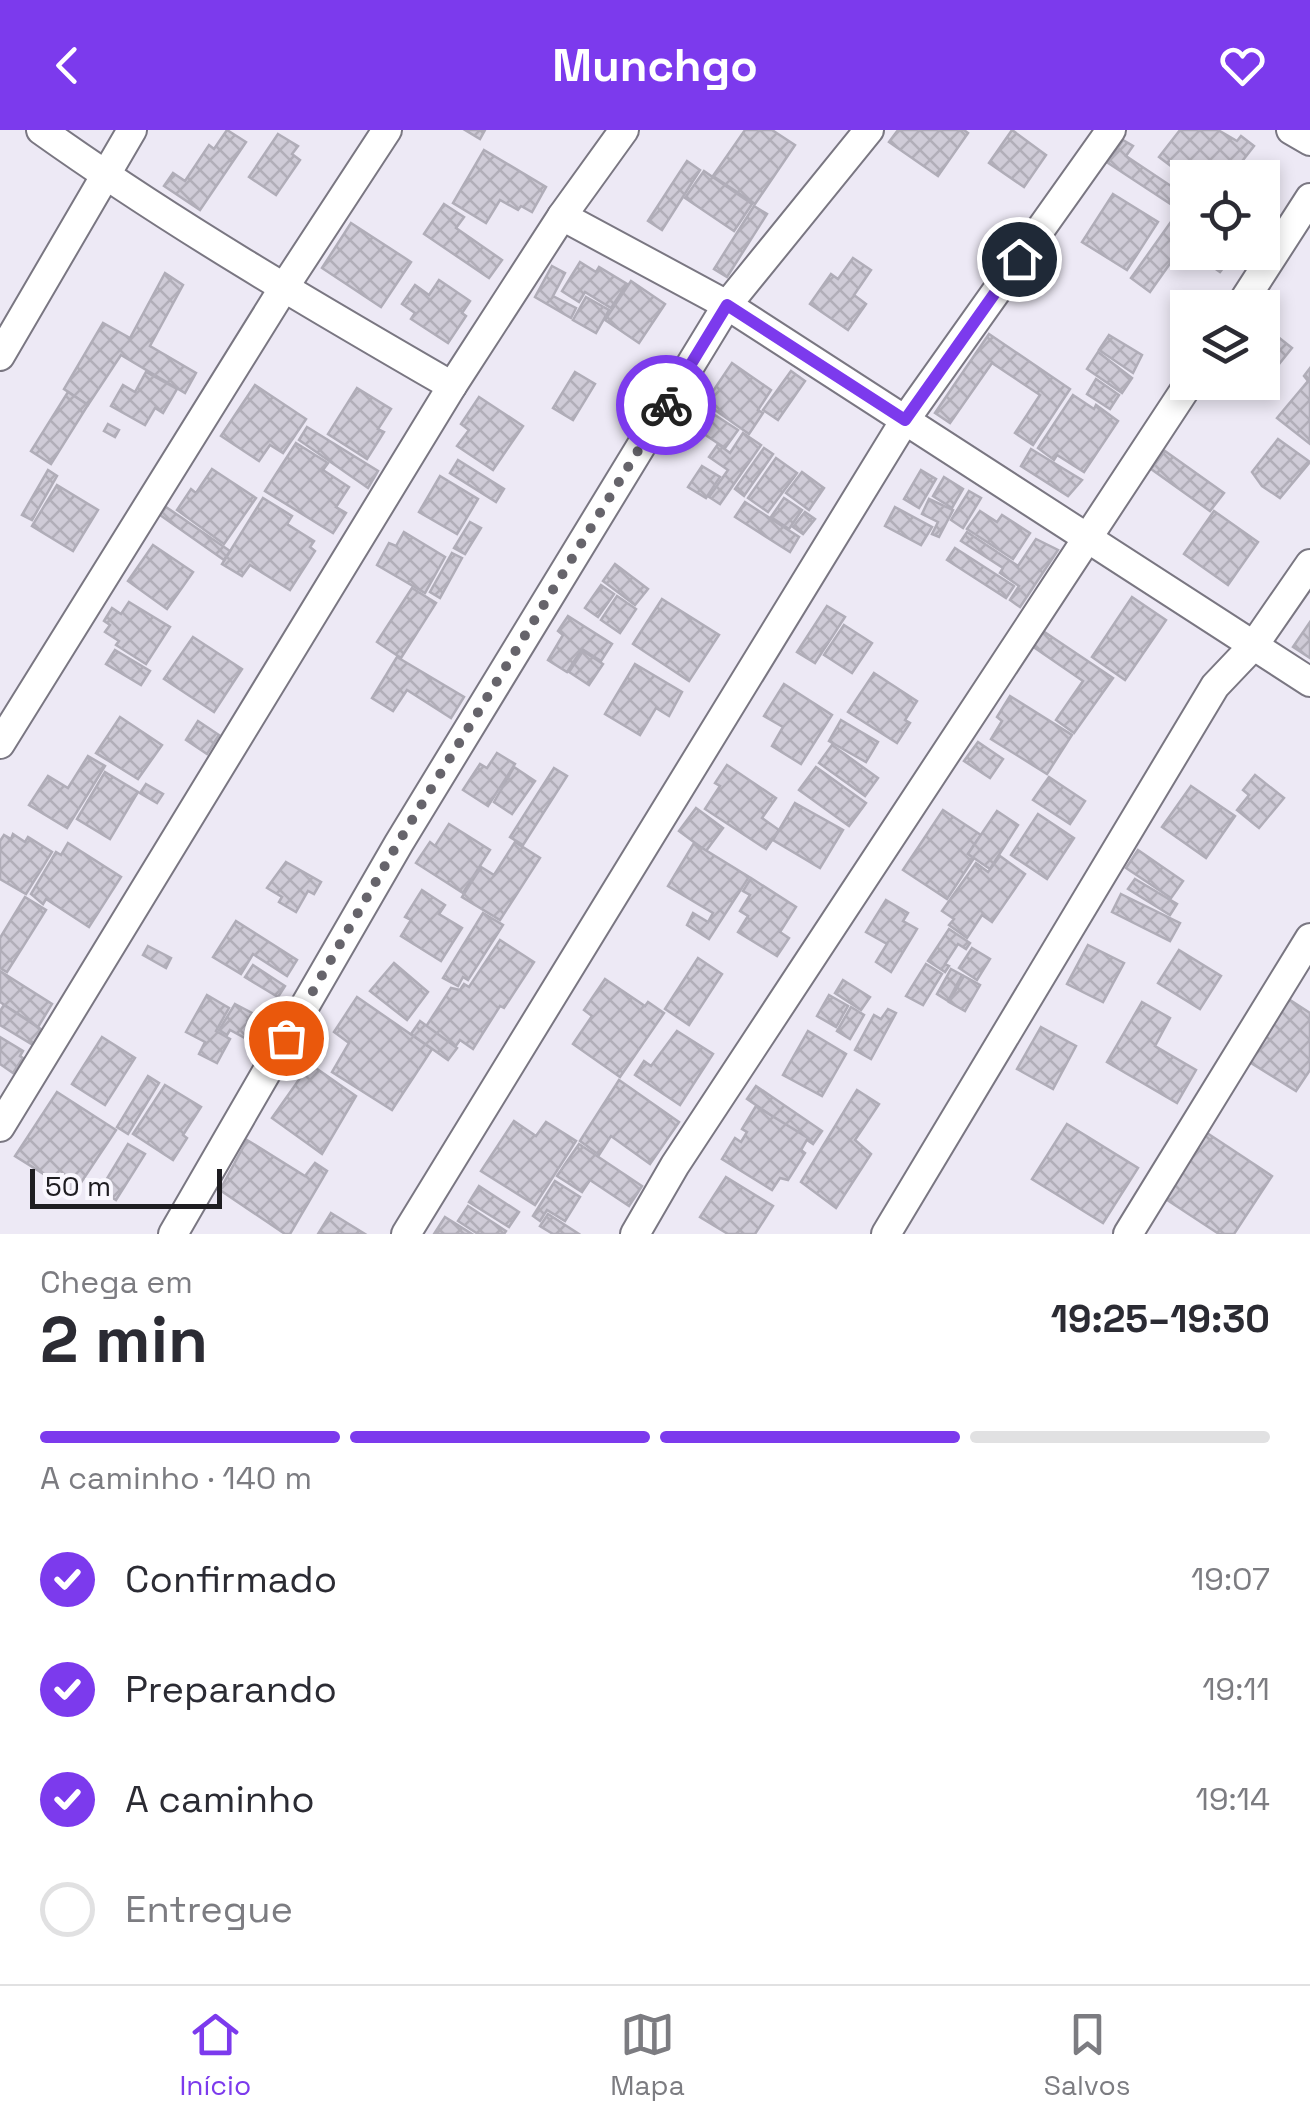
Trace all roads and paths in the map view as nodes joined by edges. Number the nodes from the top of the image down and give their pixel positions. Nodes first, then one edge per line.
1 (42, 130) edge
2 (132, 130) edge
3 (387, 130) edge
4 (624, 130) edge
5 (869, 130) edge
6 (1111, 130) edge
7 (1292, 130) edge
8 (1310, 141) edge
9 (107, 177) junction
10 (1310, 198) edge
11 (562, 216) junction
12 (283, 289) junction
13 (1251, 290) edge
14 (727, 305) junction
15 (0, 356) edge
16 (452, 386) junction
17 (1178, 400) edge
18 (905, 420) junction
19 (1089, 539) junction
20 (1310, 564) edge
21 (1254, 645) junction
22 (1310, 682) edge
23 (0, 744) edge
24 (1310, 938) edge
25 (0, 1127) edge
26 (173, 1234) edge
27 (406, 1234) edge
28 (635, 1234) edge
29 (886, 1234) edge
30 (1128, 1234) edge

1 - 9 street
2 - 9 street
3 - 12 street
4 - 11 street
5 - 14 street
6 - 18 street
7 - 8 street
9 - 12 street
9 - 15 street
10 - 13 street
11 - 14 street
11 - 16 street
12 - 16 street
12 - 23 street
14 - 18 street
14 - 26 street
16 - 25 street
17 - 19 street
18 - 19 street
18 - 27 street
19 - 21 street
19 - 28 street
20 - 21 street
21 - 22 street
21 - 29 street
24 - 30 street

